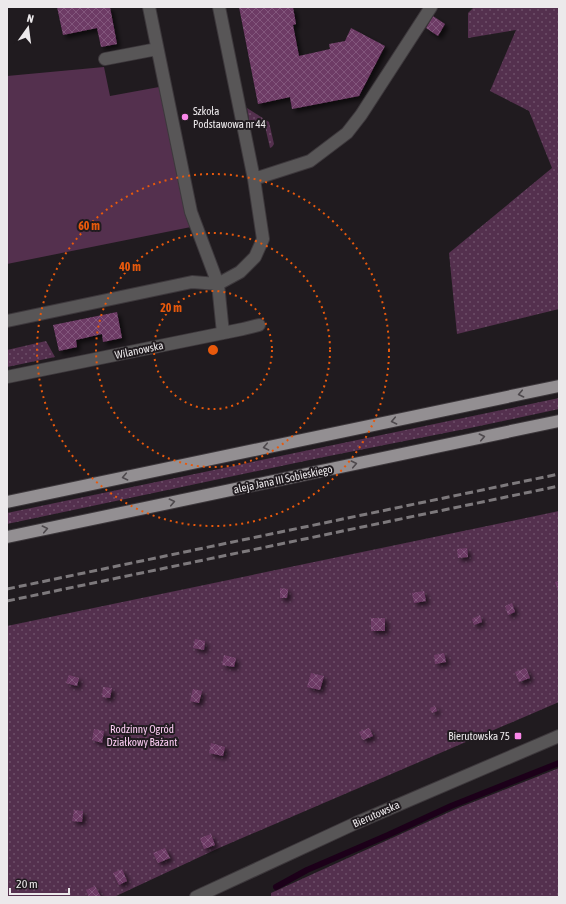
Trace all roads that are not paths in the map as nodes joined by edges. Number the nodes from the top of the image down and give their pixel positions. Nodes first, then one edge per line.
1 (149, 7) edge
2 (219, 7) edge
3 (431, 7) edge
4 (157, 49) junction
5 (105, 59) dead end
6 (254, 179) junction
7 (218, 284) junction
8 (7, 321) edge
9 (259, 325) dead end
10 (223, 333) junction
11 (7, 377) edge
12 (559, 386) edge
13 (559, 421) edge
14 (7, 502) edge
15 (7, 537) edge
16 (559, 736) edge
17 (196, 897) edge

1 - 4 street
2 - 6 street
3 - 6 street
4 - 5 street
4 - 7 street
6 - 7 street
7 - 8 street
7 - 10 street
9 - 10 street, Wilanowska
10 - 11 street, Wilanowska
12 -> 14 main road
15 -> 13 main road, aleja Jana III Sobieskiego
16 - 17 street, Bierutowska

